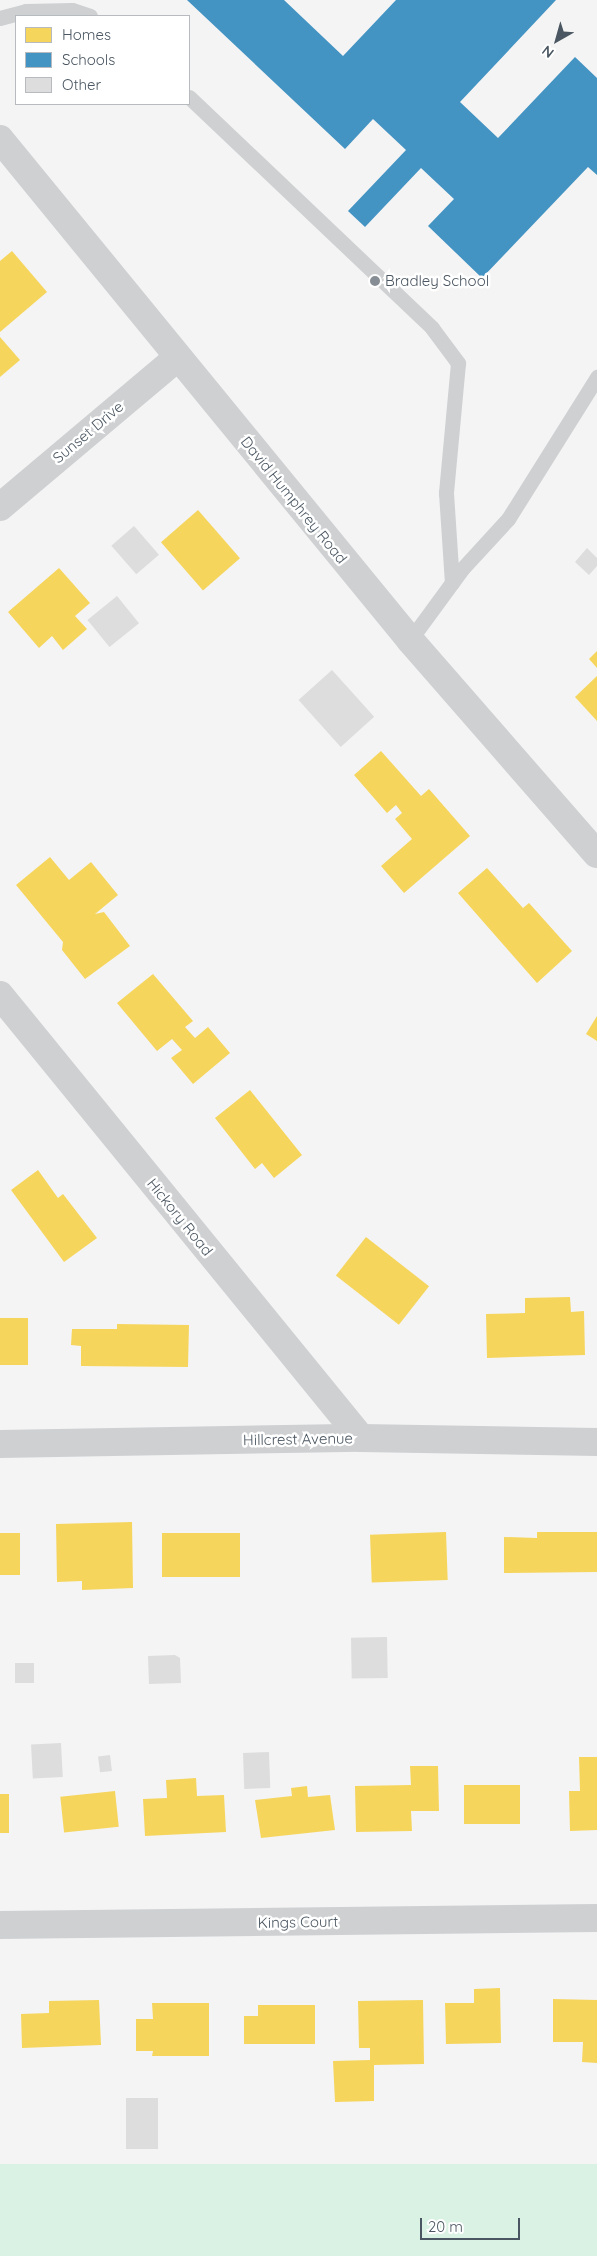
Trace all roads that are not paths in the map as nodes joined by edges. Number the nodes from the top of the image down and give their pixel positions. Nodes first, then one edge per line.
1 (87, 15) edge
2 (0, 18) edge
3 (190, 98) edge
4 (0, 139) edge
5 (177, 358) junction
6 (597, 377) edge
7 (0, 507) edge
8 (452, 583) junction
9 (410, 640) junction
10 (597, 854) edge
11 (0, 995) edge
12 (361, 1438) junction
13 (597, 1442) edge
14 (0, 1444) edge
15 (597, 1918) edge
16 (0, 1925) edge

1 - 2 lane
3 - 8 lane
4 - 5 street, David Humphrey Road
5 - 7 street, Sunset Drive
5 - 9 street, David Humphrey Road
6 - 8 lane
8 - 9 lane
9 - 10 street, David Humphrey Road
11 - 12 street, Hickory Road
12 - 13 street, Hillcrest Avenue
12 - 14 street, Hillcrest Avenue
15 - 16 street, Kings Court

